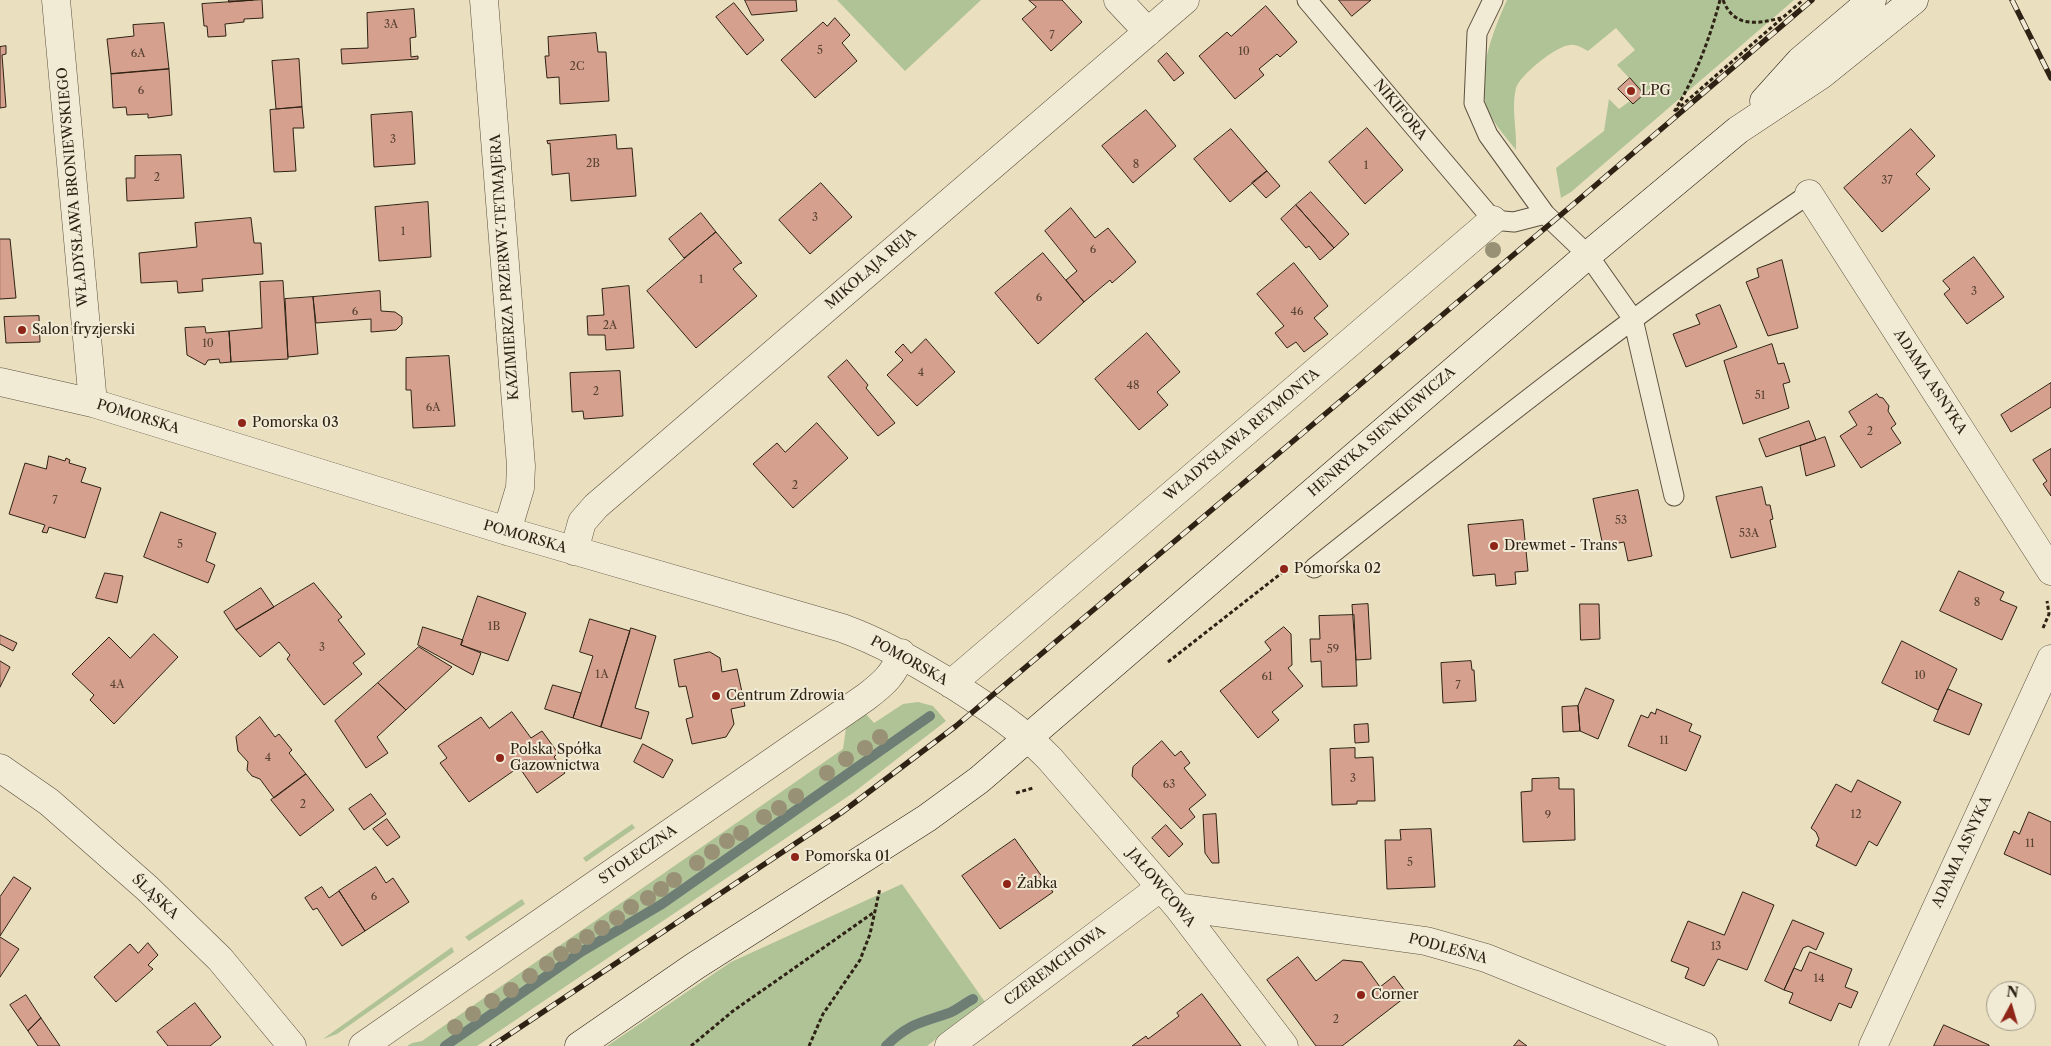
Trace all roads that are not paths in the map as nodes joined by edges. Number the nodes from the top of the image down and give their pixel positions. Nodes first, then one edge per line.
1 (56, 0) edge
2 (484, 0) edge
3 (1118, 0) edge
4 (1186, 0) edge
5 (1307, 0) edge
6 (1493, 0) edge
7 (1872, 0) edge
8 (1914, 0) edge
9 (1148, 32) junction
10 (1738, 130) junction
11 (1809, 194) joint
12 (1545, 214) junction
13 (1493, 220) junction
14 (1588, 255) junction
15 (1633, 319) junction
16 (0, 382) edge
17 (93, 403) junction
18 (1674, 496) dead end
19 (507, 531) junction
20 (574, 551) junction
21 (1314, 568) dead end
22 (2048, 584) edge
23 (901, 653) junction
24 (2051, 659) edge
25 (951, 684) junction
26 (1029, 738) junction
27 (0, 768) edge
28 (1161, 887) junction
29 (1178, 907) junction
30 (292, 1046) edge
31 (362, 1046) edge
32 (579, 1046) edge
33 (949, 1046) edge
34 (1284, 1046) edge
35 (1704, 1046) edge
36 (1873, 1046) edge

1 - 17 street, WŁADYSŁAWA BRONIEWSKIEGO
2 - 19 street, KAZIMIERZA PRZERWY-TETMAJERA
3 - 9 street
4 - 9 street, MIKOŁAJA REJA
5 - 13 lane, NIKIFORA
6 - 12 lane
7 - 10 street, HENRYKA SIENKIEWICZA
8 - 10 street, HENRYKA SIENKIEWICZA
9 - 20 street, MIKOŁAJA REJA
10 - 14 street, HENRYKA SIENKIEWICZA
11 - 15 lane
11 - 22 street, ADAMA ASNYKA
12 - 13 lane
12 - 14 lane
13 - 25 street, WŁADYSŁAWA REYMONTA
14 - 15 lane
14 - 26 street, HENRYKA SIENKIEWICZA
15 - 18 lane
15 - 21 lane
16 - 17 street, POMORSKA
17 - 19 street, POMORSKA
19 - 20 street, POMORSKA
20 - 23 street, POMORSKA
23 - 25 street, POMORSKA
23 - 31 street, STOŁECZNA
24 - 36 street, ADAMA ASNYKA
25 - 26 street, POMORSKA
26 - 28 street, JAŁOWCOWA
26 - 32 street, HENRYKA SIENKIEWICZA
27 - 30 street, ŚLĄSKA
28 - 29 street, JAŁOWCOWA
28 - 33 street, CZEREMCHOWA
29 - 34 street, JAŁOWCOWA
29 - 35 street, PODLEŚNA

